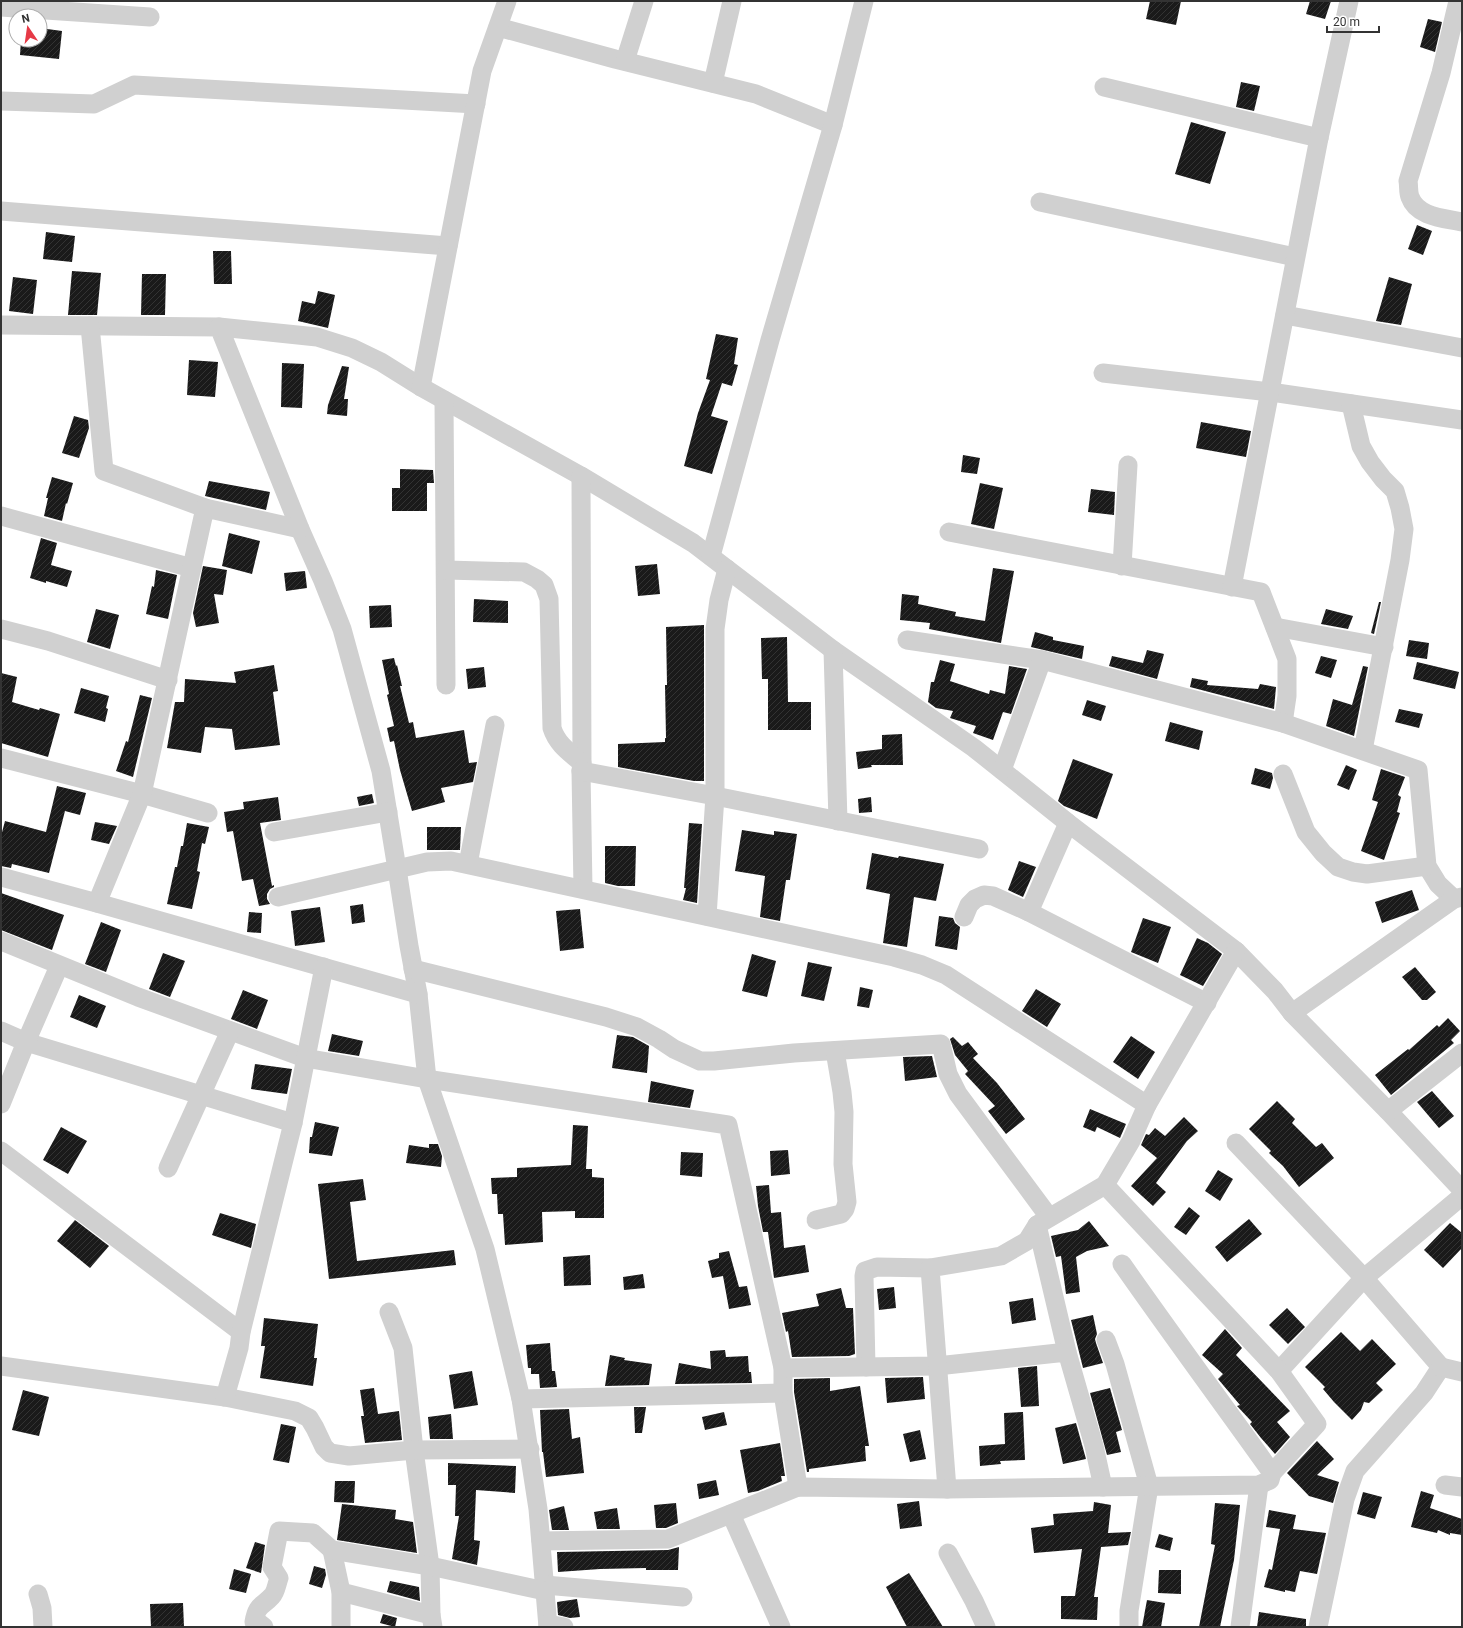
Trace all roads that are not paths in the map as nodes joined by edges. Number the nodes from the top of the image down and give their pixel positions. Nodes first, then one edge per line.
1 (507, 1) edge
2 (644, 1) edge
3 (732, 1) edge
4 (864, 1) edge
5 (1349, 1) edge
6 (1458, 1) edge
7 (1, 7) edge
8 (150, 17) dead end
9 (498, 26) junction
10 (625, 61) junction
11 (713, 84) junction
12 (1104, 87) dead end
13 (1, 101) edge
14 (476, 104) junction
15 (833, 125) junction
16 (1319, 138) junction
17 (1040, 202) dead end
18 (1, 211) edge
19 (1462, 222) edge
20 (448, 246) junction
21 (1295, 257) junction
22 (1284, 315) junction
23 (1, 325) edge
24 (90, 326) junction
25 (219, 327) junction
26 (1462, 348) edge
27 (1103, 373) dead end
28 (420, 387) junction
29 (1270, 392) junction
30 (444, 400) junction
31 (1351, 404) junction
32 (1462, 420) edge
33 (1128, 465) dead end
34 (581, 476) junction
35 (205, 508) junction
36 (1, 516) edge
37 (300, 529) junction
38 (949, 532) dead end
39 (711, 556) junction
40 (1122, 566) junction
41 (192, 568) junction
42 (727, 569) junction
43 (446, 570) junction
44 (1232, 587) junction
45 (1275, 627) junction
46 (1, 629) edge
47 (907, 640) dead end
48 (1384, 647) junction
49 (833, 650) junction
50 (1042, 660) junction
51 (168, 680) junction
52 (446, 685) dead end
53 (1283, 723) junction
54 (495, 725) dead end
55 (1363, 750) junction
56 (1, 758) edge
57 (581, 767) junction
58 (1002, 770) junction
59 (1283, 774) dead end
60 (142, 794) junction
61 (715, 796) junction
62 (388, 812) junction
63 (208, 813) dead end
64 (838, 821) junction
65 (1068, 823) junction
66 (274, 832) dead end
67 (979, 849) dead end
68 (468, 864) junction
69 (1427, 866) junction
70 (398, 869) junction
71 (1, 877) edge
72 (583, 889) junction
73 (278, 897) dead end
74 (1458, 898) edge
75 (97, 903) junction
76 (1029, 912) junction
77 (707, 916) junction
78 (964, 917) dead end
79 (1, 941) edge
80 (1236, 952) junction
81 (60, 966) junction
82 (324, 967) junction
83 (413, 969) junction
84 (418, 994) junction
85 (1206, 1003) junction
86 (1292, 1013) junction
87 (1, 1031) edge
88 (230, 1031) junction
89 (26, 1042) junction
90 (835, 1051) junction
91 (1462, 1054) edge
92 (305, 1058) junction
93 (427, 1079) junction
94 (202, 1095) junction
95 (1, 1104) edge
96 (1147, 1106) junction
97 (1388, 1111) junction
98 (293, 1123) junction
99 (1236, 1143) dead end
100 (1, 1150) edge
101 (168, 1168) dead end
102 (1105, 1185) junction
103 (1462, 1190) edge
104 (1462, 1196) edge
105 (816, 1220) dead end
106 (1043, 1221) junction
107 (1122, 1264) dead end
108 (930, 1268) junction
109 (1364, 1278) junction
110 (389, 1312) dead end
111 (241, 1332) junction
112 (1106, 1340) dead end
113 (1067, 1352) junction
114 (1, 1366) edge
115 (937, 1366) junction
116 (866, 1367) junction
117 (783, 1368) junction
118 (1440, 1368) junction
119 (1279, 1371) junction
120 (1462, 1372) edge
121 (783, 1393) junction
122 (224, 1397) junction
123 (521, 1399) junction
124 (530, 1449) junction
125 (414, 1450) junction
126 (1265, 1479) junction
127 (1149, 1486) junction
128 (798, 1487) junction
129 (1103, 1487) junction
130 (947, 1489) junction
131 (731, 1514) junction
132 (541, 1541) junction
133 (332, 1550) junction
134 (948, 1553) dead end
135 (430, 1566) junction
136 (545, 1588) junction
137 (341, 1592) junction
138 (38, 1594) dead end
139 (683, 1597) dead end
140 (432, 1621) edge
141 (553, 1626) edge
142 (43, 1627) edge
143 (264, 1627) edge
144 (341, 1627) edge
145 (781, 1627) edge
146 (986, 1627) edge
147 (1129, 1627) edge
148 (1240, 1627) edge
149 (1318, 1627) edge

1 - 9 street
2 - 10 street
3 - 11 street
4 - 15 street
5 - 16 street
6 - 19 street
7 - 8 street
9 - 10 street
9 - 14 street
10 - 11 street
11 - 15 street
12 - 16 street
13 - 14 street
14 - 20 street
15 - 39 street
16 - 21 street
17 - 21 street
18 - 20 street
20 - 28 street
21 - 22 street
22 - 26 street
22 - 29 street
23 - 24 street
24 - 25 street
24 - 35 street
25 - 28 street
25 - 37 street
27 - 29 street
28 - 30 street
29 - 31 street
29 - 44 street
30 - 34 street
30 - 43 street
31 - 32 street
31 - 48 street
33 - 40 street
34 - 39 street
34 - 57 street
35 - 37 street
35 - 41 street
36 - 41 street
37 - 62 street
38 - 40 street
39 - 42 street
40 - 44 street
41 - 51 street
42 - 49 street
42 - 61 street
43 - 52 street
43 - 57 street
44 - 45 street
45 - 48 street
45 - 53 street
46 - 51 street
47 - 50 street
48 - 55 street
49 - 58 street
49 - 64 street
50 - 53 street
50 - 58 street
51 - 60 street
53 - 55 street
54 - 68 street
55 - 69 street
56 - 60 street
57 - 61 street
57 - 72 street
58 - 65 street
59 - 69 street
60 - 63 street
60 - 75 street
61 - 64 street
61 - 77 street
62 - 66 street
62 - 70 street
64 - 67 street
65 - 76 street
65 - 80 street
68 - 70 street
68 - 72 street
69 - 74 street
70 - 73 street
70 - 83 street
71 - 75 street
72 - 77 street
74 - 86 street
75 - 82 street
76 - 78 street
76 - 85 street
77 - 96 street
79 - 81 street
80 - 85 street
80 - 86 street
81 - 88 street
81 - 89 street
82 - 84 street
82 - 92 street
83 - 84 street
83 - 90 street
84 - 93 street
85 - 96 street
86 - 97 street
87 - 89 street
88 - 92 street
88 - 94 street
89 - 94 street
89 - 95 street
90 - 105 street
90 - 106 street
91 - 97 street
92 - 93 street
92 - 98 street
93 - 117 street
93 - 123 street
94 - 98 street
94 - 101 street
96 - 102 street
97 - 103 street
98 - 111 street
99 - 109 street
100 - 111 street
102 - 106 street
102 - 119 street
104 - 109 street
106 - 108 street
106 - 113 street
107 - 126 street
108 - 115 street
108 - 116 street
109 - 118 street
109 - 119 street
110 - 125 street
111 - 122 street
112 - 127 street
113 - 115 street
113 - 129 street
114 - 122 street
115 - 116 street
115 - 130 street
116 - 117 street
117 - 121 street
118 - 120 street
118 - 149 street
119 - 126 street
121 - 123 street
121 - 128 street
122 - 125 street
123 - 124 street
124 - 125 street
124 - 132 street
125 - 135 street
126 - 127 street
126 - 148 street
127 - 129 street
127 - 147 street
128 - 130 street
128 - 131 street
129 - 130 street
131 - 132 street
131 - 145 street
132 - 136 street
133 - 135 street
133 - 137 street
133 - 143 street
134 - 146 street
135 - 136 street
135 - 140 street
136 - 139 street
136 - 141 street
137 - 140 street
137 - 144 street
138 - 142 street

